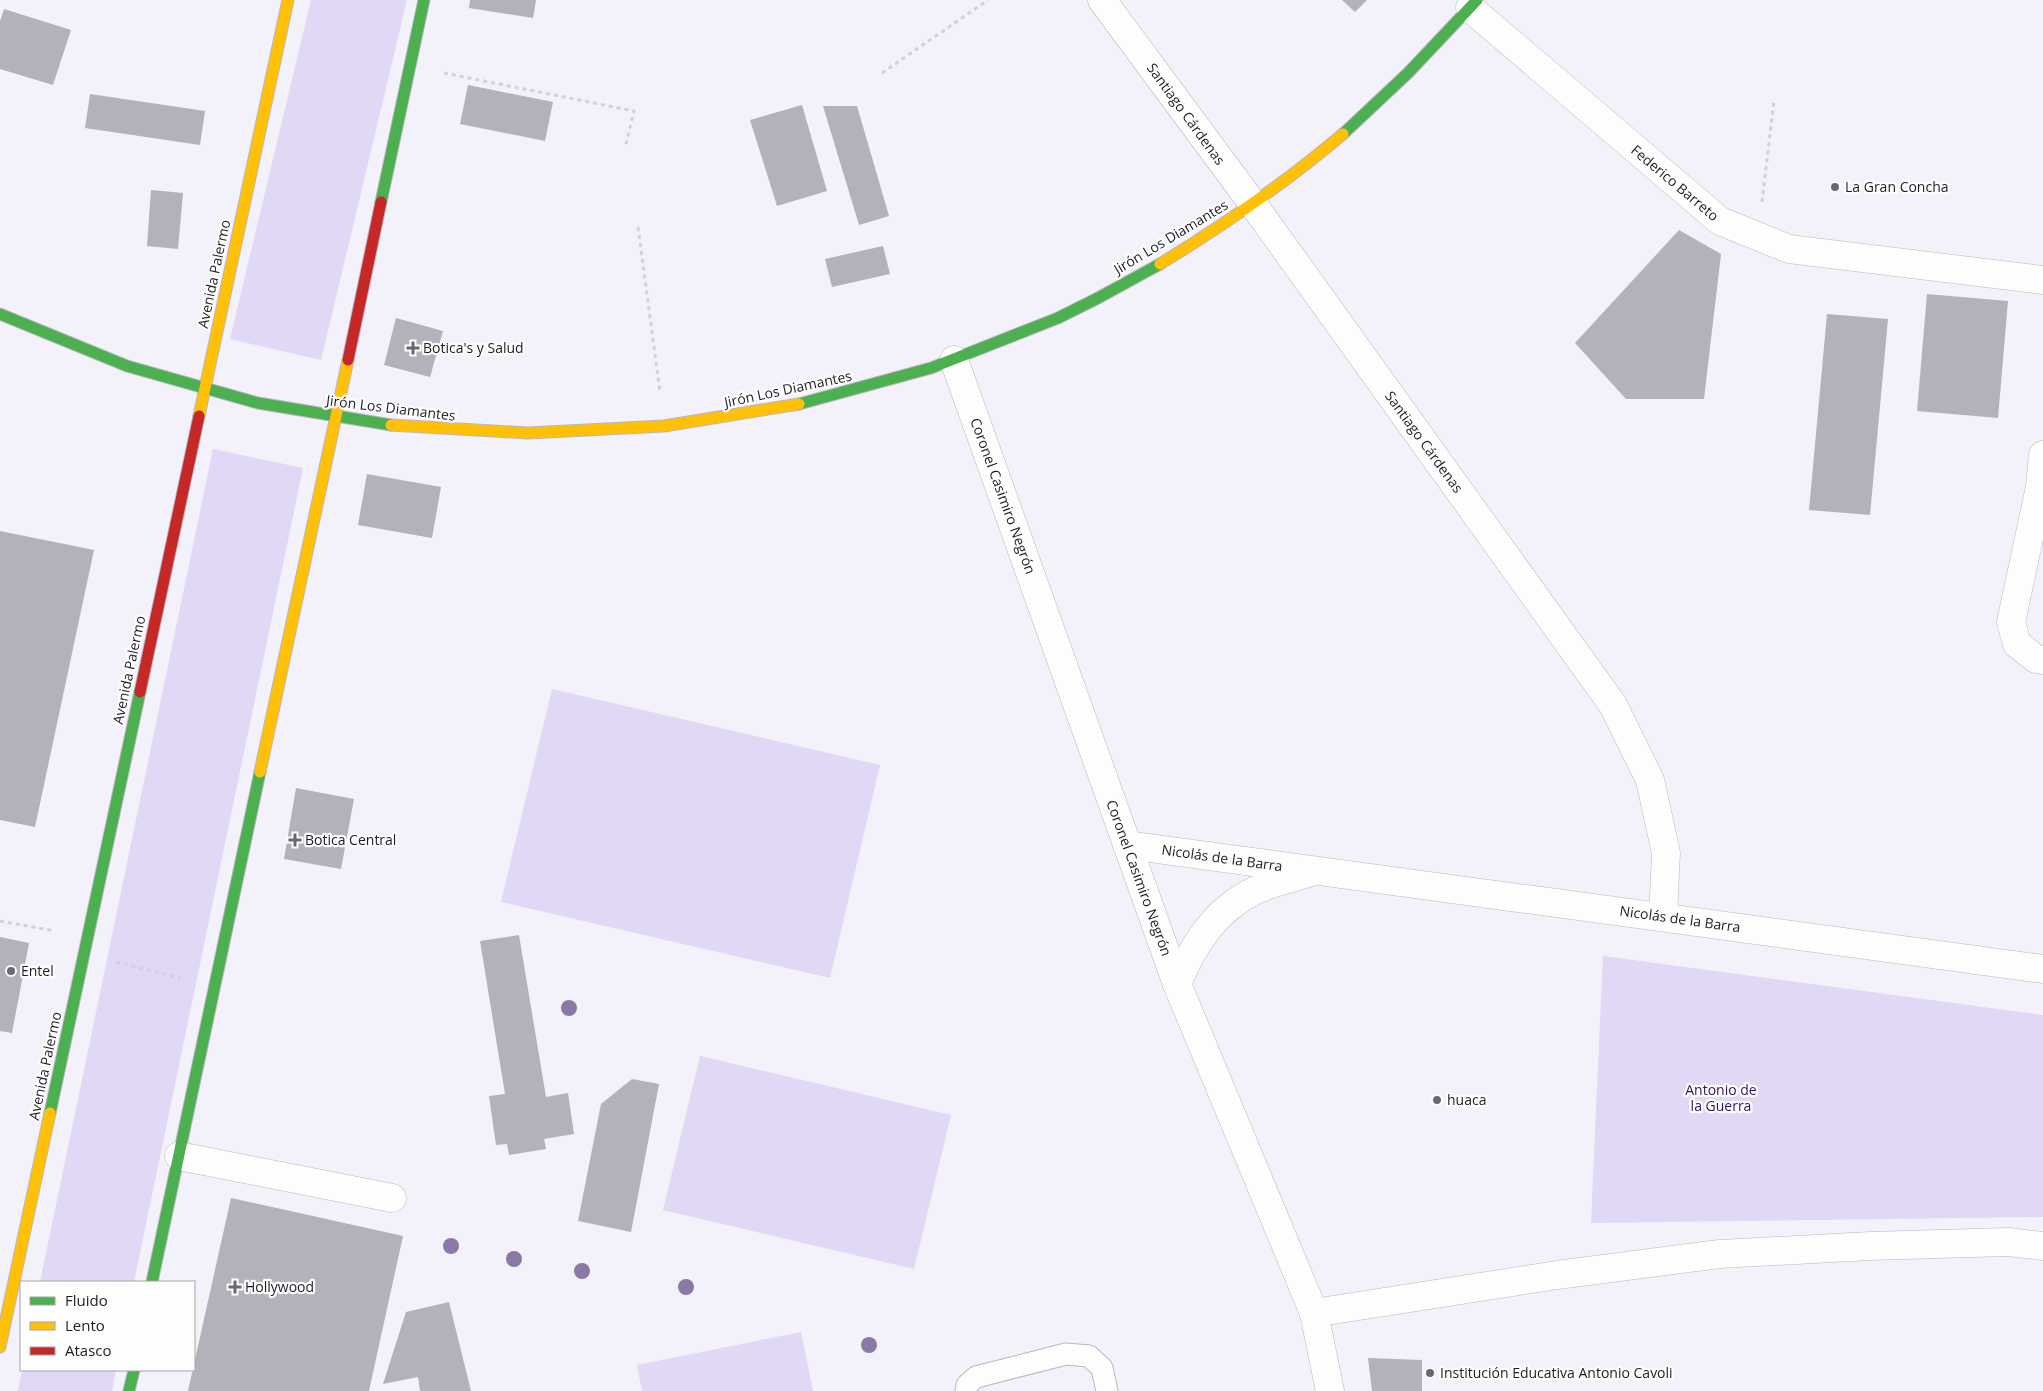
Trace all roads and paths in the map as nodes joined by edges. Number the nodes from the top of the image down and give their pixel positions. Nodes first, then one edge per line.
1 (288, 0) edge
2 (424, 0) edge
3 (988, 0) edge
4 (1102, 0) edge
5 (1474, 4) edge
6 (410, 66) junction
7 (882, 73) dead end
8 (1774, 101) dead end
9 (625, 148) dead end
10 (1253, 204) junction
11 (638, 227) dead end
12 (1759, 236) junction
13 (2043, 280) edge
14 (0, 314) edge
15 (954, 360) junction
16 (204, 390) junction
17 (336, 418) junction
18 (665, 427) junction
19 (2043, 455) edge
20 (2043, 660) edge
21 (1127, 845) junction
22 (1318, 870) junction
23 (1663, 917) junction
24 (0, 920) edge
25 (87, 937) junction
26 (84, 954) junction
27 (2043, 969) edge
28 (1177, 984) junction
29 (215, 988) junction
30 (179, 1156) junction
31 (392, 1198) dead end
32 (2043, 1246) edge
33 (152, 1281) edge
34 (1314, 1313) junction
35 (0, 1347) edge
36 (134, 1371) edge
37 (129, 1391) edge
38 (966, 1391) edge
39 (1107, 1391) edge
40 (1330, 1391) edge

1 - 16 street, Avenida Palermo
2 - 6 street
3 - 7 path
4 - 10 street, Santiago Cárdenas
5 - 10 street, Jirón Los Diamantes
5 - 12 street, Federico Barreto
6 - 9 path
6 - 17 street
8 - 12 path
10 - 15 street, Jirón Los Diamantes
10 - 23 street, Santiago Cárdenas
11 - 18 path
12 - 13 street, Federico Barreto
14 - 16 street, Jirón Los Diamantes
15 - 18 street, Jirón Los Diamantes
15 - 21 street, Coronel Casimiro Negrón
16 - 17 street, Jirón Los Diamantes
16 - 25 street, Avenida Palermo
17 - 18 street, Jirón Los Diamantes
17 - 29 street
19 - 20 street
21 - 22 street, Nicolás de la Barra
21 - 28 street, Coronel Casimiro Negrón
22 - 23 street, Nicolás de la Barra
22 - 28 street, Nicolás de la Barra
23 - 27 street, Nicolás de la Barra
24 - 25 path
25 - 26 street, Avenida Palermo
26 - 29 path
26 - 35 street, Avenida Palermo
28 - 34 street, Coronel Casimiro Negrón
29 - 30 street
30 - 31 street
30 - 33 street
32 - 34 street
34 - 40 street, Coronel Casimiro Negrón
36 - 37 street
38 - 39 lane

